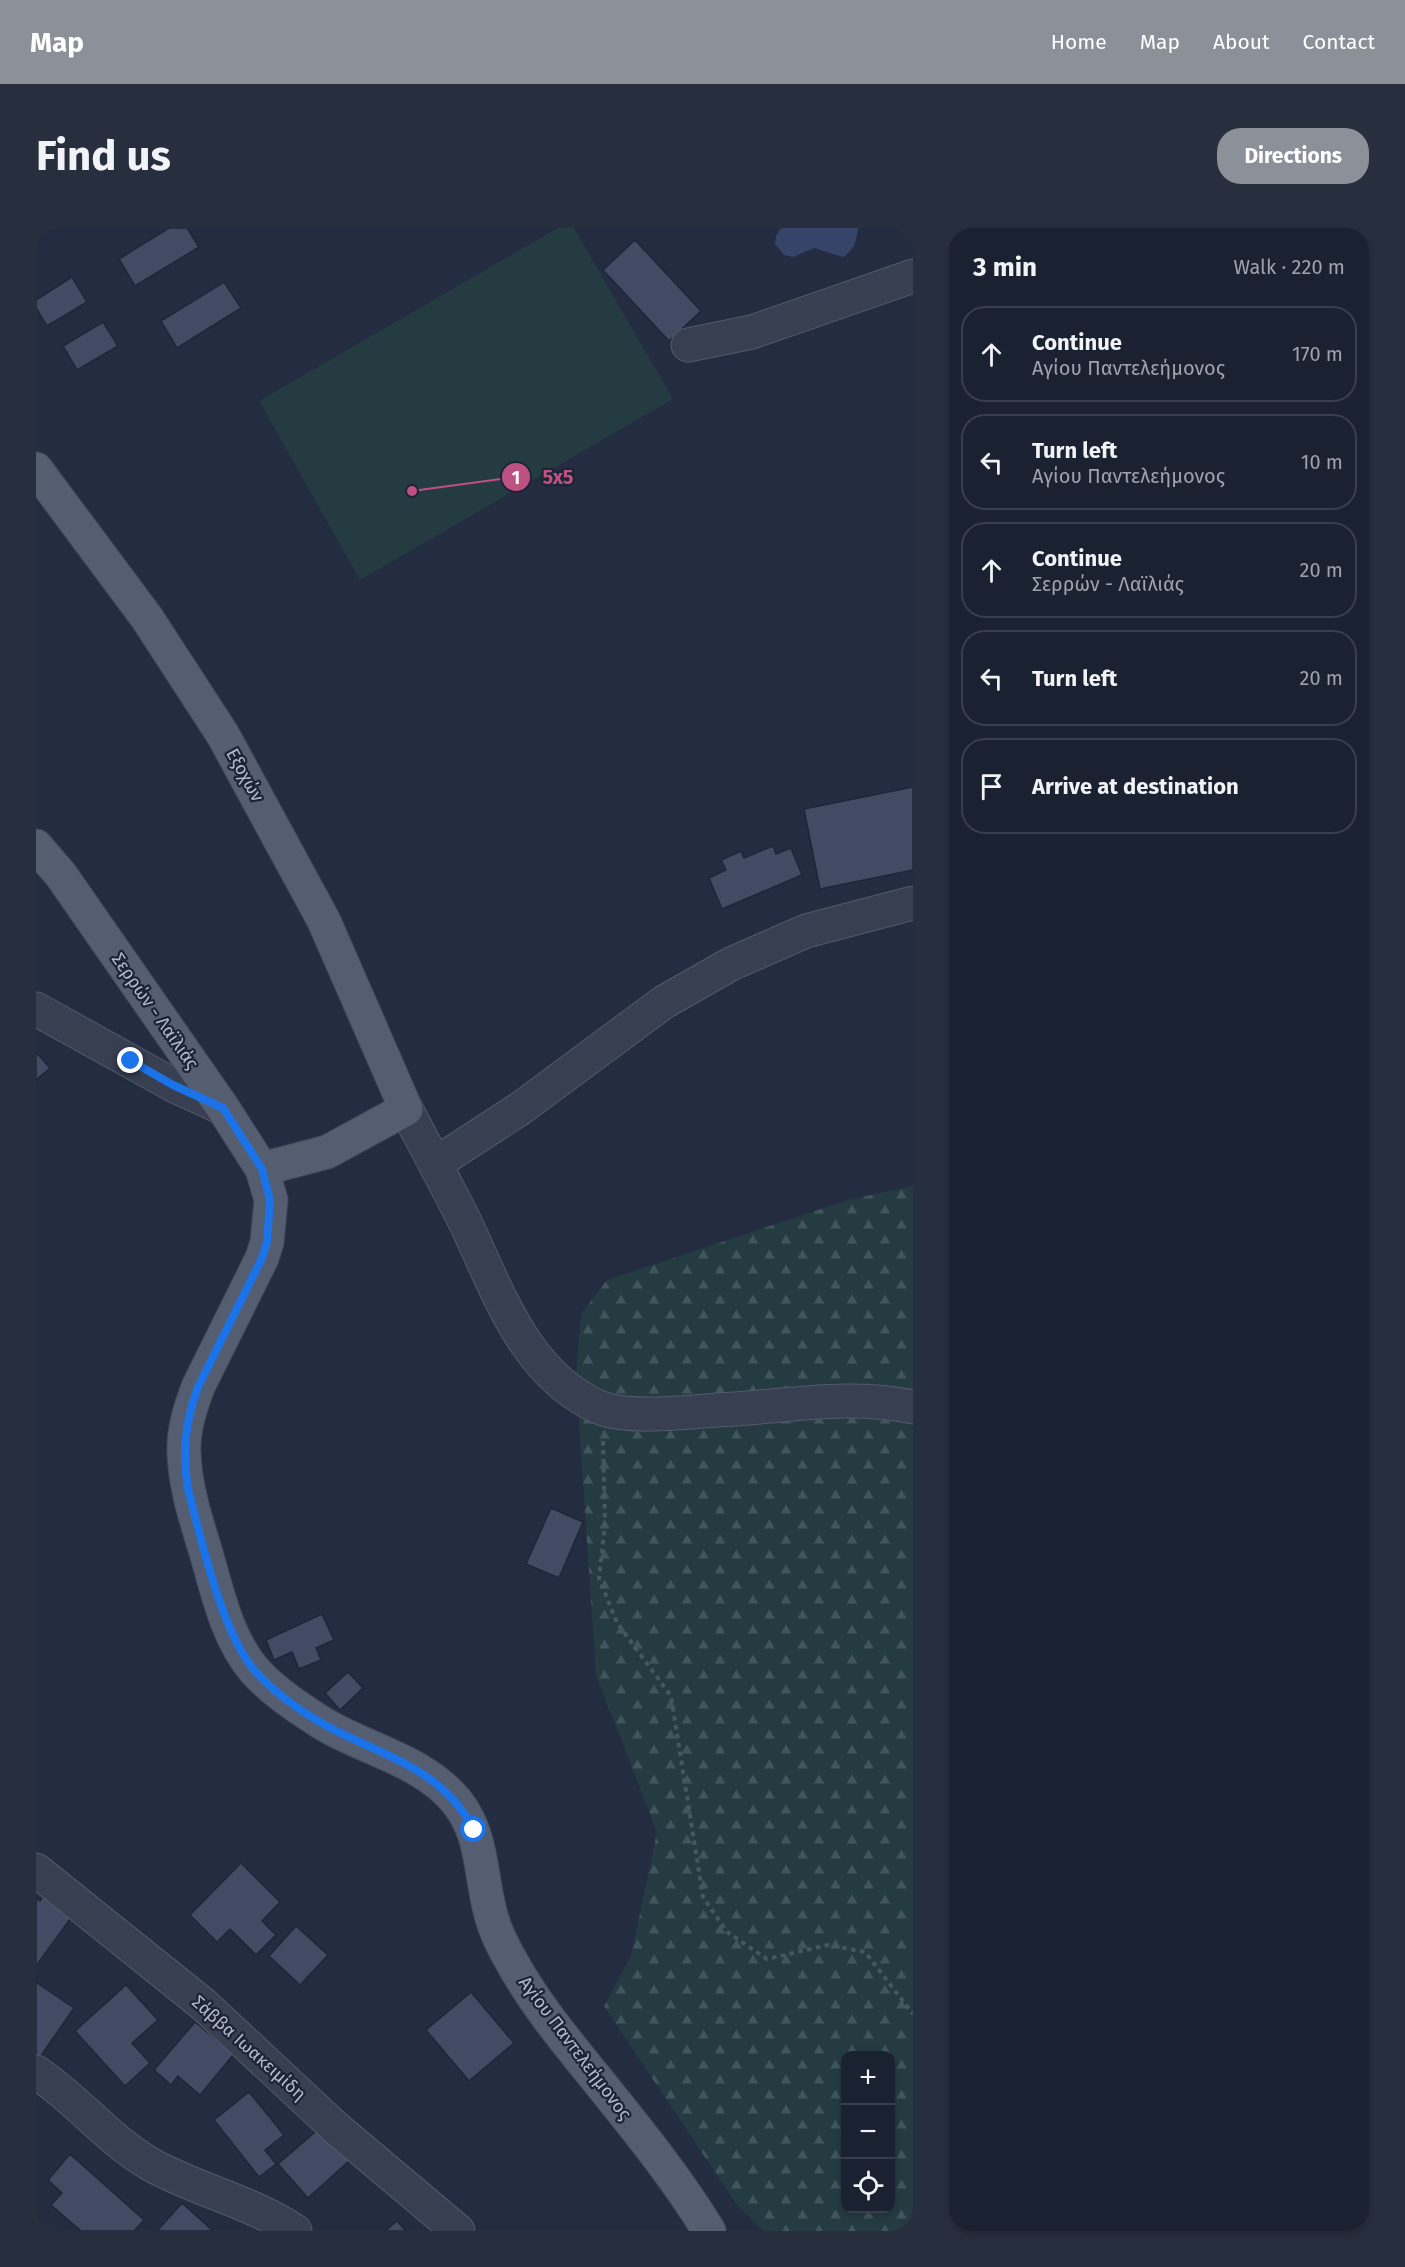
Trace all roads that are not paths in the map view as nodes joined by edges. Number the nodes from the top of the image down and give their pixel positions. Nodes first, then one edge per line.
1 (913, 276) edge
2 (688, 345) dead end
3 (36, 469) edge
4 (36, 846) edge
5 (913, 903) edge
6 (36, 1009) edge
7 (223, 1108) junction
8 (406, 1109) junction
9 (435, 1164) junction
10 (262, 1169) junction
11 (913, 1407) edge
12 (36, 1870) edge
13 (36, 2072) edge
14 (295, 2231) edge
15 (458, 2231) edge
16 (709, 2231) edge

1 - 2 street
3 - 8 main road, Εξοχών
4 - 7 main road, Σερρών - Λαϊλιάς
5 - 9 street
6 - 7 street
7 - 10 main road, Σερρών - Λαϊλιάς
8 - 9 street
8 - 10 main road
9 - 11 street
10 - 16 main road, Αγίου Παντελεήμονος
12 - 15 street, Σάββα Ιωακειμίδη
13 - 14 street

